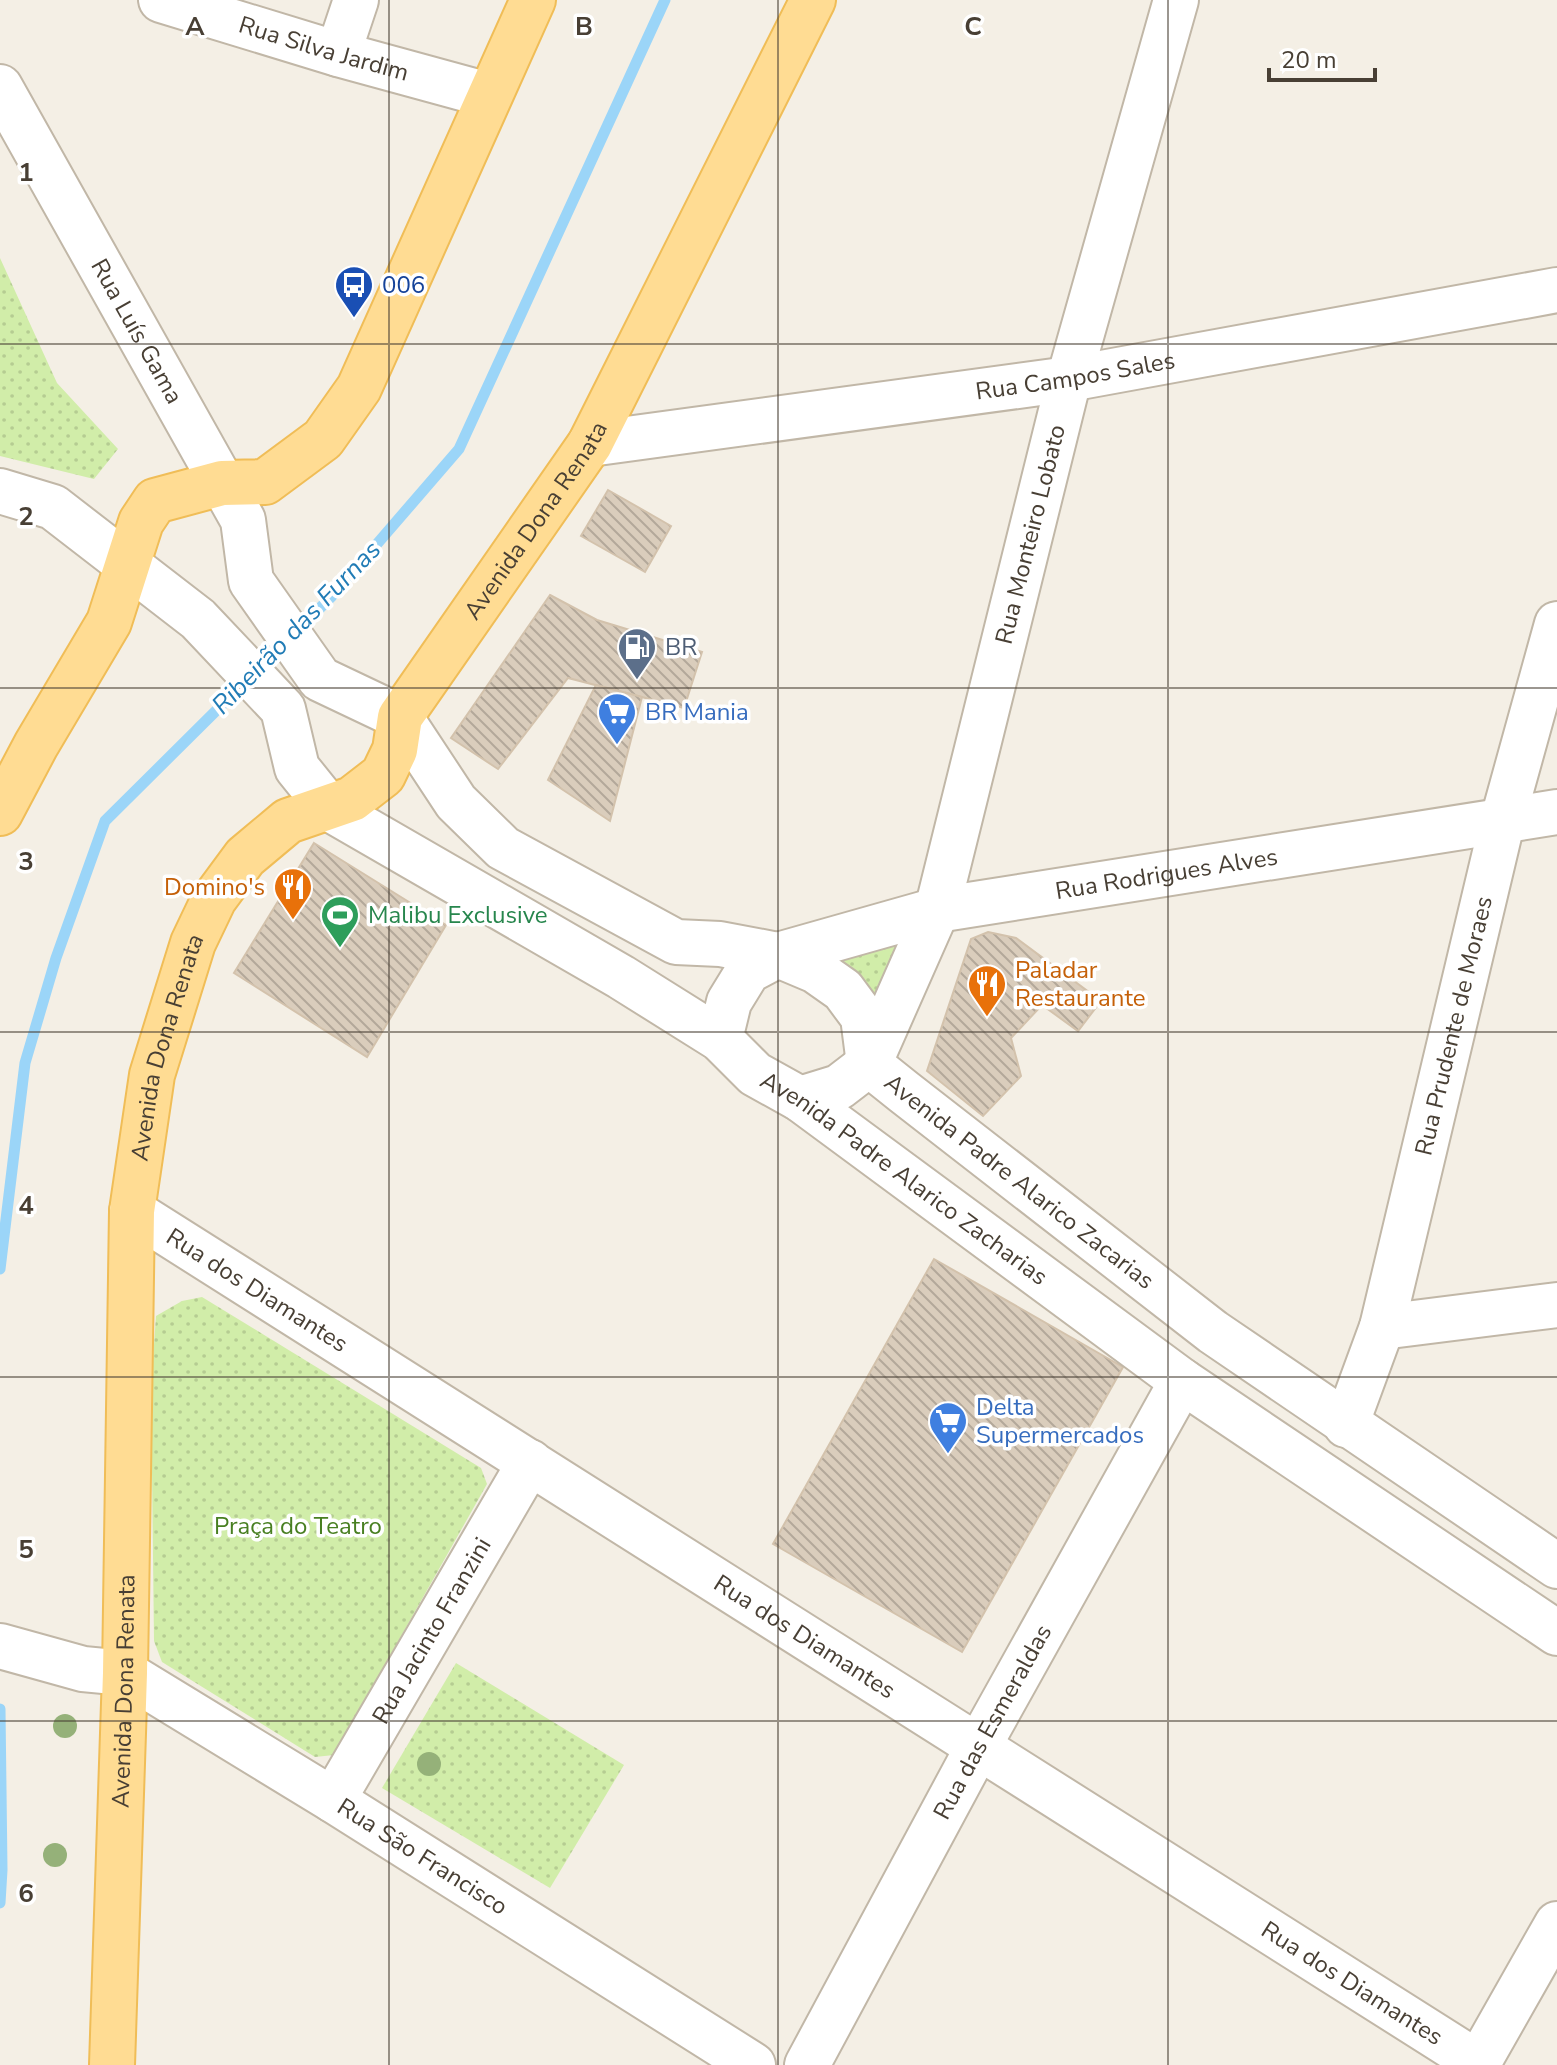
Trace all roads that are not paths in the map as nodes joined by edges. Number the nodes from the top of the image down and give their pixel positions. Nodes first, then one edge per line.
1 (161, 0) edge
2 (356, 0) edge
3 (533, 0) edge
4 (813, 0) edge
5 (1176, 0) edge
6 (338, 54) junction
7 (0, 87) edge
8 (488, 95) junction
9 (1557, 290) edge
10 (1069, 379) junction
11 (590, 444) junction
12 (222, 483) junction
13 (0, 491) edge
14 (128, 567) junction
15 (1557, 624) edge
16 (400, 717) junction
17 (330, 809) junction
18 (1557, 812) edge
19 (0, 813) edge
20 (1503, 819) junction
21 (937, 910) junction
22 (778, 955) junction
23 (720, 1039) junction
24 (869, 1064) junction
25 (800, 1099) junction
26 (132, 1211) junction
27 (1557, 1305) edge
28 (1382, 1327) junction
29 (1182, 1381) junction
30 (1346, 1425) junction
31 (530, 1462) junction
32 (1557, 1566) edge
33 (1557, 1633) edge
34 (0, 1646) edge
35 (104, 1671) junction
36 (978, 1747) junction
37 (333, 1800) junction
38 (1557, 1924) edge
39 (1477, 2064) edge
40 (112, 2065) edge
41 (753, 2065) edge
42 (807, 2065) edge

1 - 6 street, Rua Silva Jardim
2 - 6 street
3 - 8 main road
4 - 11 main road, Avenida Dona Renata
5 - 10 street, Rua Monteiro Lobato
6 - 8 street, Rua Silva Jardim
7 - 12 street, Rua Luís Gama
8 - 12 main road
9 - 10 street, Rua Campos Sales
10 - 11 street, Rua Campos Sales
10 - 21 street, Rua Monteiro Lobato
11 - 16 main road, Avenida Dona Renata
12 - 14 main road
12 - 16 street, Rua Luís Gama
13 - 14 street
14 - 17 street, Avenida Padre Alarico Zacharias
14 - 19 main road
15 - 20 street, Rua Prudente de Moraes
16 - 17 main road, Avenida Dona Renata
16 - 22 street, Avenida Padre Alarico Zacarias
17 - 23 street, Avenida Padre Alarico Zacharias
17 - 26 main road, Avenida Dona Renata
18 - 20 street, Rua Rodrigues Alves
20 - 21 street, Rua Rodrigues Alves
20 - 28 street, Rua Prudente de Moraes
21 - 22 street, Rua Rodrigues Alves
21 - 24 street, Rua Monteiro Lobato
22 - 23 street
22 - 24 street, Avenida Padre Alarico Zacarias
23 - 25 street, Avenida Padre Alarico Zacharias
24 - 25 street
24 - 30 street, Avenida Padre Alarico Zacarias
25 - 29 street, Avenida Padre Alarico Zacharias
26 - 31 street, Rua dos Diamantes
26 - 35 main road, Avenida Dona Renata
27 - 28 street
28 - 30 street, Rua Prudente de Moraes
29 - 33 street, Avenida Padre Alarico Zacharias
29 - 36 street, Rua das Esmeraldas
30 - 32 street, Avenida Padre Alarico Zacarias
31 - 36 street, Rua dos Diamantes
31 - 37 street, Rua Jacinto Franzini
34 - 35 street, Rua São Francisco
35 - 37 street, Rua São Francisco
35 - 40 main road, Avenida Dona Renata
36 - 39 street, Rua dos Diamantes
36 - 42 street, Rua das Esmeraldas
37 - 41 street, Rua São Francisco
38 - 39 street

